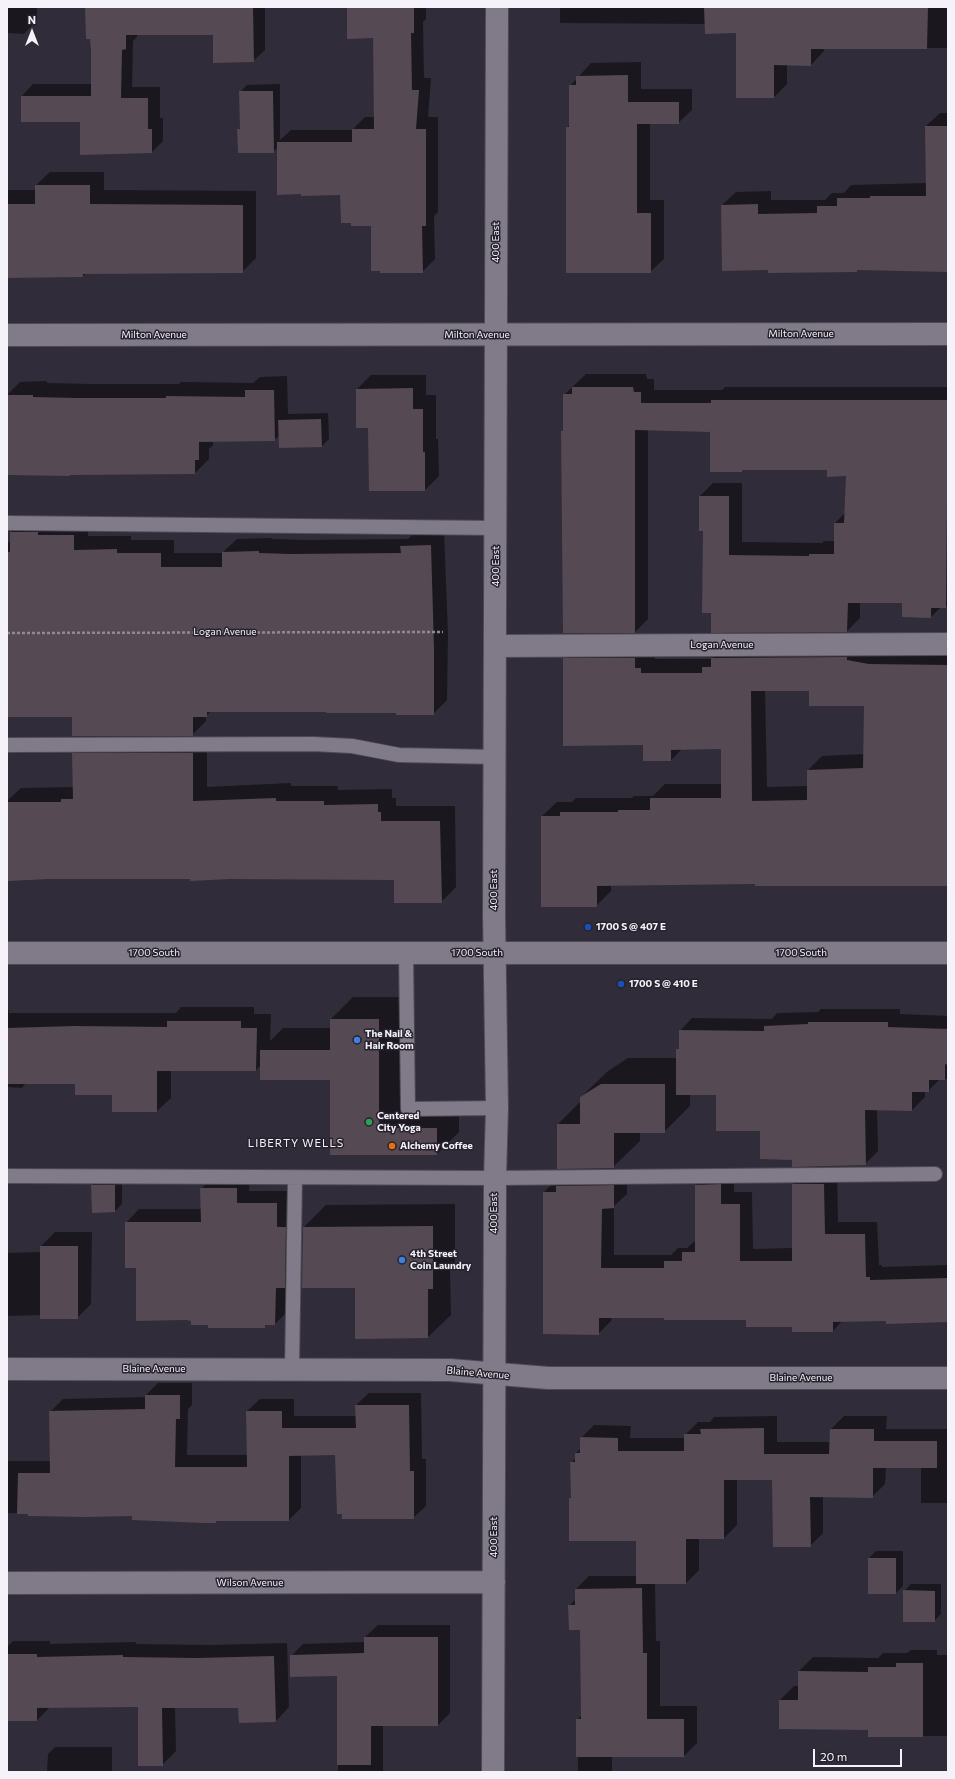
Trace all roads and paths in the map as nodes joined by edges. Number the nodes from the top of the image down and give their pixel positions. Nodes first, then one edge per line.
1 (497, 7) edge
2 (948, 334) edge
3 (496, 335) junction
4 (7, 336) edge
5 (7, 523) edge
6 (496, 528) junction
7 (444, 632) dead end
8 (7, 633) edge
9 (948, 644) edge
10 (495, 646) junction
11 (7, 745) edge
12 (495, 757) junction
13 (406, 952) junction
14 (494, 952) junction
15 (948, 952) edge
16 (7, 953) edge
17 (497, 1108) junction
18 (936, 1174) dead end
19 (7, 1176) edge
20 (295, 1178) junction
21 (494, 1178) junction
22 (7, 1369) edge
23 (292, 1369) junction
24 (494, 1375) junction
25 (948, 1378) edge
26 (494, 1582) junction
27 (7, 1583) edge
28 (493, 1772) edge

1 - 3 street, 400 East
2 - 3 street, Milton Avenue
3 - 4 street, Milton Avenue
3 - 6 street, 400 East
5 - 6 lane
6 - 10 street, 400 East
7 - 8 path, Logan Avenue
9 - 10 street, Logan Avenue
10 - 12 street, 400 East
11 - 12 lane
12 - 14 street, 400 East
13 - 14 street, 1700 South
13 - 16 street, 1700 South
13 - 17 lane
14 - 15 street, 1700 South
14 - 17 street, 400 East
17 - 21 street, 400 East
18 - 21 lane
19 - 20 lane
20 - 21 lane
20 - 23 lane
21 - 24 street, 400 East
22 - 23 street, Blaine Avenue
23 - 24 street, Blaine Avenue
24 - 25 street, Blaine Avenue
24 - 26 street, 400 East
26 - 27 street, Wilson Avenue
26 - 28 street, 400 East

